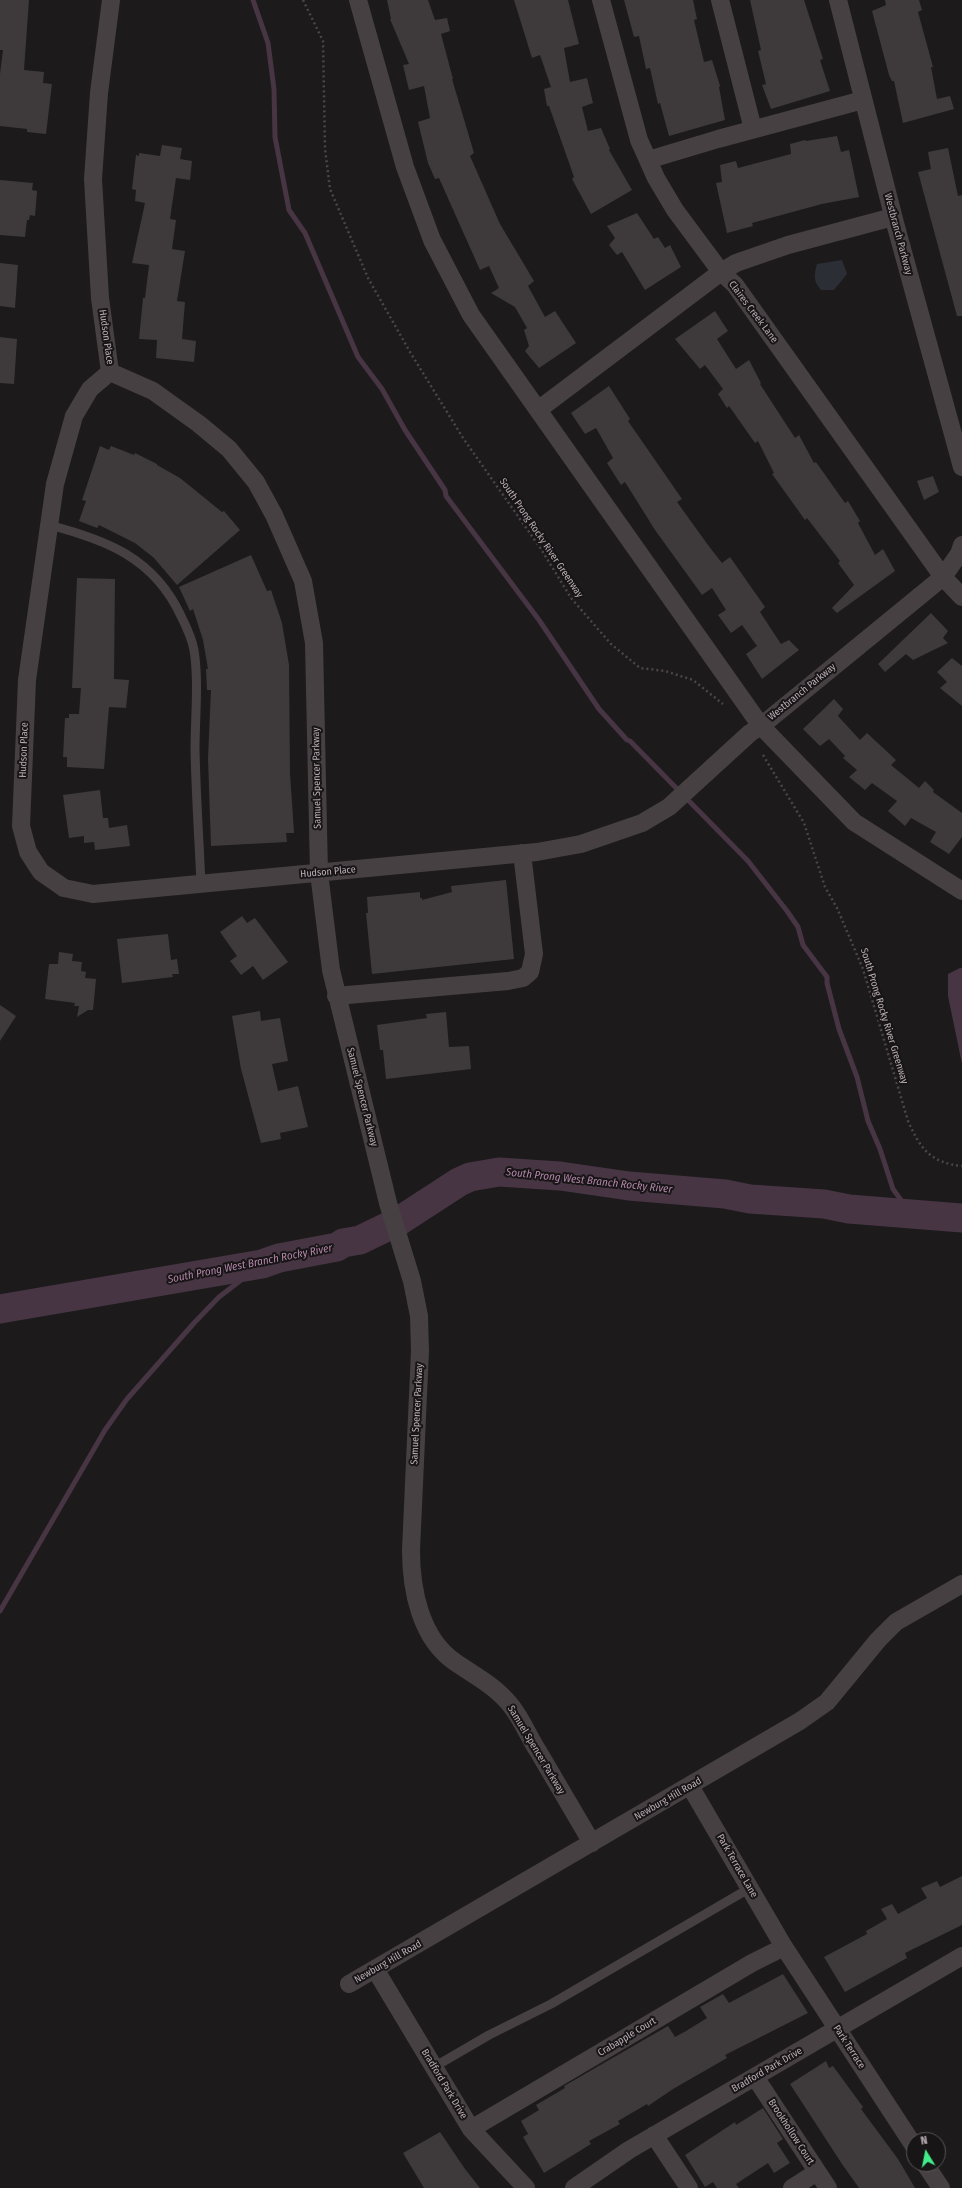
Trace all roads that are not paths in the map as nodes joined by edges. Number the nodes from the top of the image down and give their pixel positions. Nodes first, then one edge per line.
1 (111, 0) edge
2 (358, 0) edge
3 (601, 0) edge
4 (720, 0) edge
5 (838, 0) edge
6 (863, 100) junction
7 (753, 129) junction
8 (648, 160) junction
9 (893, 217) junction
10 (721, 272) junction
11 (110, 372) junction
12 (538, 410) junction
13 (962, 467) edge
14 (49, 525) junction
15 (962, 545) edge
16 (943, 577) junction
17 (962, 597) edge
18 (755, 730) junction
19 (522, 853) junction
20 (319, 873) junction
21 (201, 884) junction
22 (962, 891) edge
23 (336, 996) junction
24 (962, 1584) edge
25 (690, 1786) junction
26 (592, 1843) junction
27 (750, 1888) junction
28 (784, 1948) junction
29 (962, 1956) edge
30 (376, 1969) junction
31 (349, 1984) dead end
32 (838, 2029) junction
33 (434, 2067) junction
34 (755, 2077) junction
35 (471, 2129) junction
36 (906, 2134) edge
37 (654, 2135) junction
38 (817, 2172) junction
39 (931, 2172) edge
40 (526, 2188) edge
41 (574, 2188) edge
42 (689, 2188) edge
43 (792, 2188) edge
44 (828, 2188) edge
45 (941, 2188) edge

1 - 11 street, Hudson Place
2 - 12 street
3 - 8 street, Claires Creek Lane
4 - 7 street
5 - 6 street, Westbranch Parkway
6 - 7 street
6 - 9 street, Westbranch Parkway
7 - 8 street
8 - 10 street, Claires Creek Lane
9 - 10 street
9 - 13 street, Westbranch Parkway
10 - 12 street
10 - 16 street, Claires Creek Lane
11 - 14 street, Hudson Place
11 - 20 street, Samuel Spencer Parkway
12 - 18 street
14 - 21 lane
14 - 21 street, Hudson Place
15 - 16 street, Westbranch Parkway
16 - 17 street, Claires Creek Lane
16 - 18 street, Westbranch Parkway
18 - 19 street, Hudson Place
18 - 22 street, Westbranch Parkway
19 - 20 street, Hudson Place
19 - 23 street
20 - 21 street, Hudson Place
20 - 23 street, Samuel Spencer Parkway
23 - 26 street, Samuel Spencer Parkway
24 - 25 street, Newburg Hill Road
25 - 26 street, Newburg Hill Road
25 - 27 street, Park Terrace Lane
26 - 30 street, Newburg Hill Road
27 - 28 street, Park Terrace Lane
27 - 33 lane
28 - 32 street, Park Terrace
28 - 35 street, Crabapple Court
29 - 32 street, Bradford Park Drive
30 - 31 street, Newburg Hill Road
30 - 33 street, Bradford Park Drive
32 - 34 street, Bradford Park Drive
32 - 36 street, Park Terrace
33 - 35 street, Bradford Park Drive
34 - 37 street, Bradford Park Drive
34 - 38 street, Brookhollow Court
35 - 40 street, Bradford Park Drive
37 - 41 street, Bradford Park Drive
37 - 42 street
38 - 43 street
38 - 44 street, Brookhollow Court
39 - 45 street

